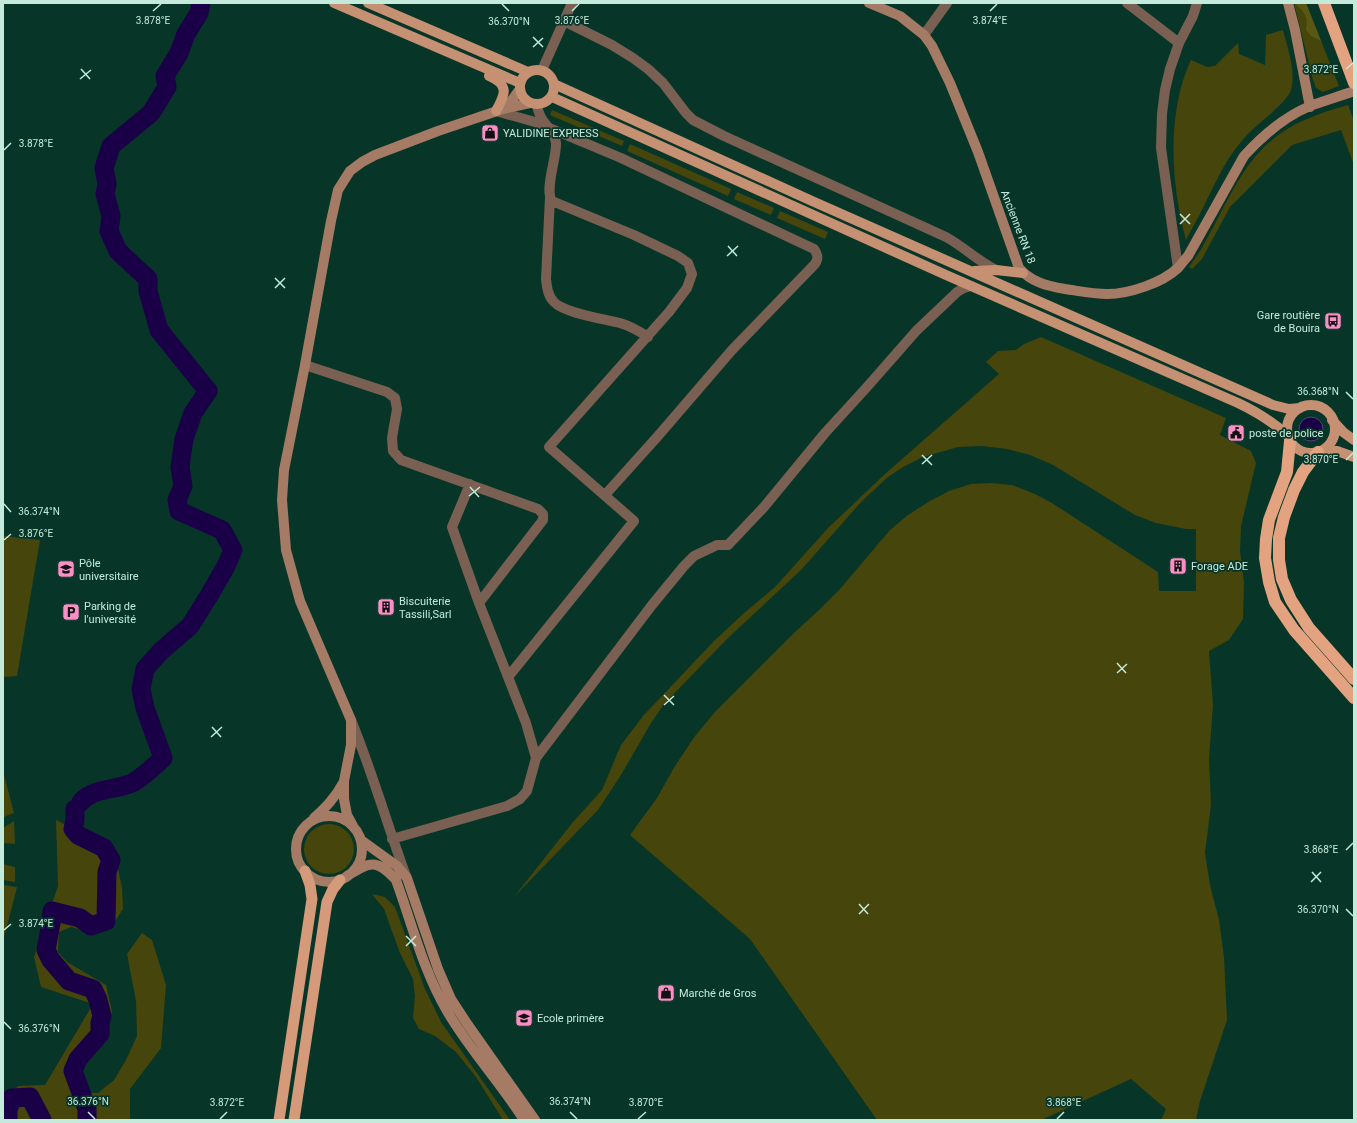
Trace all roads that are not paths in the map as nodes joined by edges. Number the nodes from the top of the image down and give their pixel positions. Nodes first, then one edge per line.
1 (334, 3) edge
2 (368, 3) edge
3 (572, 3) edge
4 (869, 3) edge
5 (947, 3) edge
6 (1127, 3) edge
7 (1196, 3) edge
8 (1288, 3) edge
9 (1324, 3) edge
10 (564, 21) junction
11 (924, 34) junction
12 (1180, 43) junction
13 (446, 50) junction
14 (542, 70) junction
15 (528, 72) junction
16 (1354, 83) edge
17 (554, 84) junction
18 (520, 86) junction
19 (1354, 91) edge
20 (552, 97) junction
21 (534, 104) junction
22 (1310, 107) junction
23 (499, 110) junction
24 (548, 127) junction
25 (550, 197) junction
26 (1178, 268) junction
27 (996, 270) junction
28 (971, 271) junction
29 (1023, 273) junction
30 (946, 275) junction
31 (971, 286) junction
32 (951, 298) junction
33 (648, 336) junction
34 (305, 365) junction
35 (1300, 408) junction
36 (1332, 420) junction
37 (1289, 439) junction
38 (1354, 440) edge
39 (1318, 452) junction
40 (1354, 457) edge
41 (470, 484) junction
42 (605, 495) junction
43 (479, 603) junction
44 (508, 677) junction
45 (1354, 679) edge
46 (1354, 698) edge
47 (351, 720) junction
48 (536, 758) junction
49 (344, 781) junction
50 (305, 826) junction
51 (353, 826) junction
52 (392, 839) junction
53 (361, 840) junction
54 (305, 871) junction
55 (344, 878) junction
56 (406, 878) junction
57 (279, 1120) edge
58 (294, 1120) edge
59 (524, 1120) edge
60 (535, 1120) edge

1 - 13 main road
2 - 15 main road
3 - 10 street
4 - 11 main road, Ancienne RN 18
5 - 11 street
6 - 12 street
7 - 12 street
8 - 22 main road
9 - 16 highway
10 - 14 street
10 - 27 street
11 - 29 main road, Ancienne RN 18
12 - 26 street
13 - 18 main road
13 - 23 main road
14 - 15 main road
14 - 17 main road
15 - 18 main road
17 - 20 main road
17 - 28 main road
18 - 21 main road
18 - 23 main road
19 - 22 main road, Ancienne RN 18
20 - 21 main road
20 - 30 main road
21 - 23 main road
21 - 24 street
22 - 26 main road, Ancienne RN 18
23 - 24 street
23 - 34 main road
24 - 25 street
24 - 42 street
25 - 33 street
25 - 33 street
26 - 29 main road, Ancienne RN 18
27 - 28 main road
27 - 29 main road
28 - 35 main road
30 - 31 main road
30 - 32 street
31 - 32 street
31 - 37 main road
32 - 48 street
33 - 42 street
34 - 41 street
34 - 47 main road
35 - 36 main road
35 - 37 main road
36 - 38 main road
36 - 39 main road
37 - 39 main road
37 - 46 highway
39 - 40 main road
39 - 45 highway
41 - 43 street
41 - 43 street
42 - 44 street
43 - 44 street
44 - 48 street
47 - 49 main road
47 - 52 street
48 - 52 street
49 - 50 main road
49 - 51 main road
50 - 51 main road
50 - 54 main road
51 - 53 main road
52 - 56 street
53 - 55 main road
53 - 56 main road
54 - 55 main road
54 - 57 highway
55 - 58 highway
55 - 59 main road
56 - 60 main road

